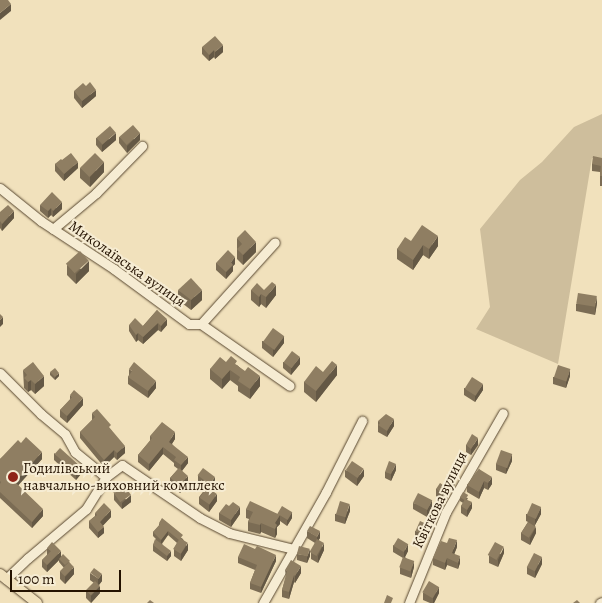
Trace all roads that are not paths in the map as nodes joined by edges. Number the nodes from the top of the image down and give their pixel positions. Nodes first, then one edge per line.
1 (142, 146) dead end
2 (0, 188) edge
3 (54, 229) junction
4 (275, 242) dead end
5 (201, 324) junction
6 (0, 373) edge
7 (290, 386) dead end
8 (503, 413) dead end
9 (362, 421) dead end
10 (106, 477) junction
11 (293, 549) junction
12 (3, 577) edge
13 (37, 603) edge
14 (263, 603) edge
15 (409, 603) edge

1 - 3 street
2 - 3 street, Миколаївська вулиця
3 - 5 street, Миколаївська вулиця
4 - 5 street
5 - 7 street, Миколаївська вулиця
6 - 10 street
8 - 15 street, Квіткова вулиця
9 - 11 street
10 - 11 street
10 - 12 street
11 - 14 street
12 - 13 main road

